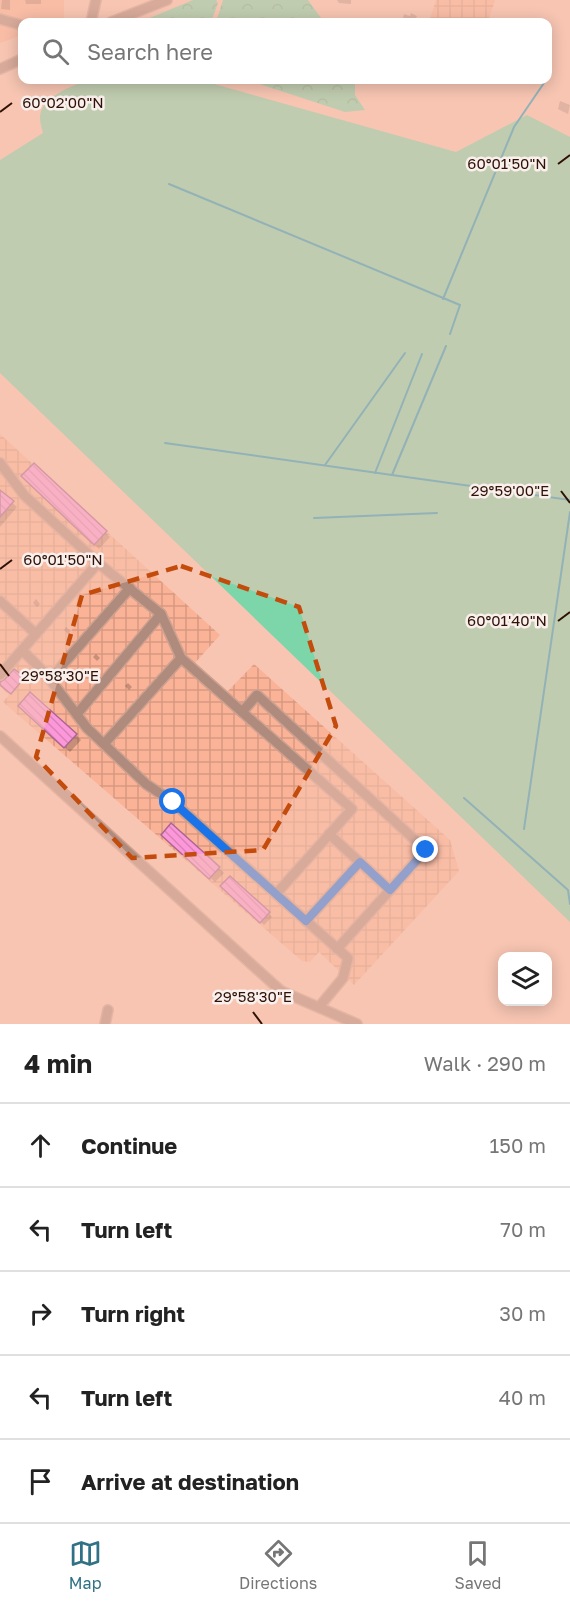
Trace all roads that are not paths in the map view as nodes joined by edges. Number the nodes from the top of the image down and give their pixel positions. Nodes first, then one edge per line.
1 (96, 0) edge
2 (161, 1) edge
3 (92, 18) edge
4 (121, 18) edge
5 (0, 19) edge
6 (18, 26) edge
7 (18, 61) edge
8 (0, 69) edge
9 (0, 463) edge
10 (99, 563) junction
11 (130, 588) junction
12 (0, 601) edge
13 (161, 614) junction
14 (36, 634) junction
15 (22, 650) junction
16 (181, 658) junction
17 (0, 675) edge
18 (50, 679) junction
19 (242, 711) junction
20 (77, 714) junction
21 (0, 736) edge
22 (104, 744) junction
23 (329, 834) junction
24 (360, 862) junction
25 (390, 890) junction
26 (276, 894) junction
27 (306, 921) junction
28 (337, 949) junction
29 (319, 1007) junction
30 (108, 1010) dead end
31 (105, 1024) edge
32 (357, 1024) edge

1 - 3 street
2 - 4 street
5 - 6 street
7 - 8 street
9 - 10 street
10 - 11 street
10 - 14 street
11 - 13 street
11 - 18 street
12 - 14 street
13 - 16 street
13 - 20 street
14 - 15 street
15 - 17 street
15 - 18 street
16 - 19 street
16 - 22 street
18 - 20 street
19 - 23 street
19 - 25 street
20 - 22 street
21 - 29 street
22 - 26 street
23 - 24 street
23 - 26 street
24 - 25 street
24 - 27 street
25 - 28 street
26 - 27 street
27 - 28 street
28 - 29 street
29 - 32 street
30 - 31 street

